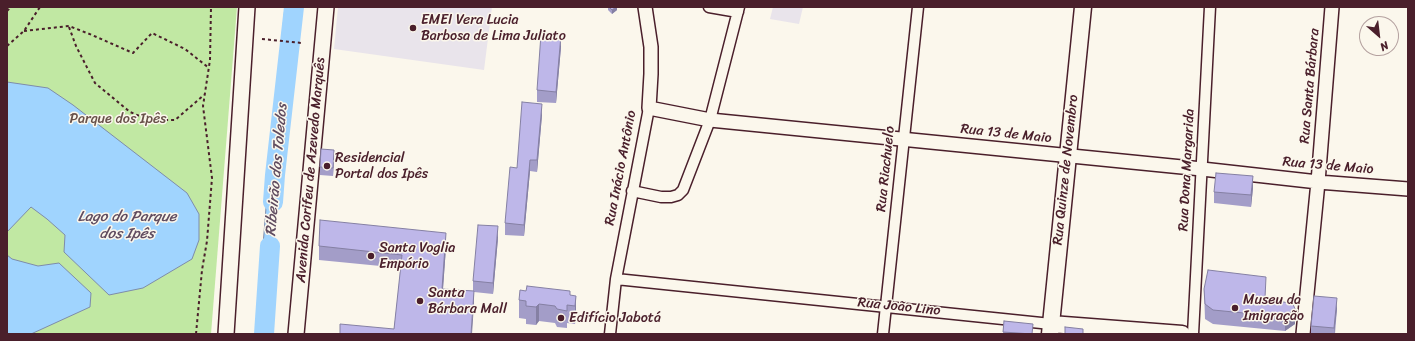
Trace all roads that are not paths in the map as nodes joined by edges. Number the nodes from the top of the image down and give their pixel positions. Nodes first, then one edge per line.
1 (247, 7) edge
2 (326, 7) edge
3 (645, 7) edge
4 (708, 7) edge
5 (918, 7) edge
6 (1083, 7) edge
7 (1210, 7) edge
8 (1332, 7) edge
9 (738, 10) edge
10 (649, 108) junction
11 (710, 120) junction
12 (904, 139) junction
13 (1068, 156) junction
14 (1202, 169) junction
15 (1318, 182) junction
16 (1408, 189) edge
17 (632, 191) junction
18 (616, 279) junction
19 (886, 306) junction
20 (1051, 329) edge
21 (226, 334) edge
22 (296, 334) edge
23 (610, 334) edge
24 (883, 334) edge
25 (1182, 334) edge
26 (1192, 334) edge
27 (1303, 334) edge

1 - 21 main road
2 - 22 main road, Avenida Corifeu de Azevedo Marquês
3 - 10 street, Rua Inácio Antônio
4 - 9 street
5 - 12 street, Rua Riachuelo
6 - 13 main road, Rua Quinze de Novembro
7 - 14 street, Rua Dona Margarida
8 - 15 street, Rua Santa Bárbara
9 - 11 street
10 - 11 street, Rua 13 de Maio
10 - 17 street, Rua Inácio Antônio
11 - 12 street, Rua 13 de Maio
11 - 17 street
12 - 13 street, Rua 13 de Maio
12 - 19 street, Rua Riachuelo
13 - 14 street, Rua 13 de Maio
13 - 20 main road, Rua Quinze de Novembro
14 - 15 street, Rua 13 de Maio
14 - 26 street, Rua Dona Margarida
15 - 16 street, Rua 13 de Maio
15 - 27 street, Rua Santa Bárbara
17 - 18 street, Rua Inácio Antônio
18 - 19 street, Rua João Lino
18 - 23 street, Rua Inácio Antônio
19 - 20 street, Rua João Lino
19 - 24 street, Rua Riachuelo
20 - 25 main road, Rua João Lino

